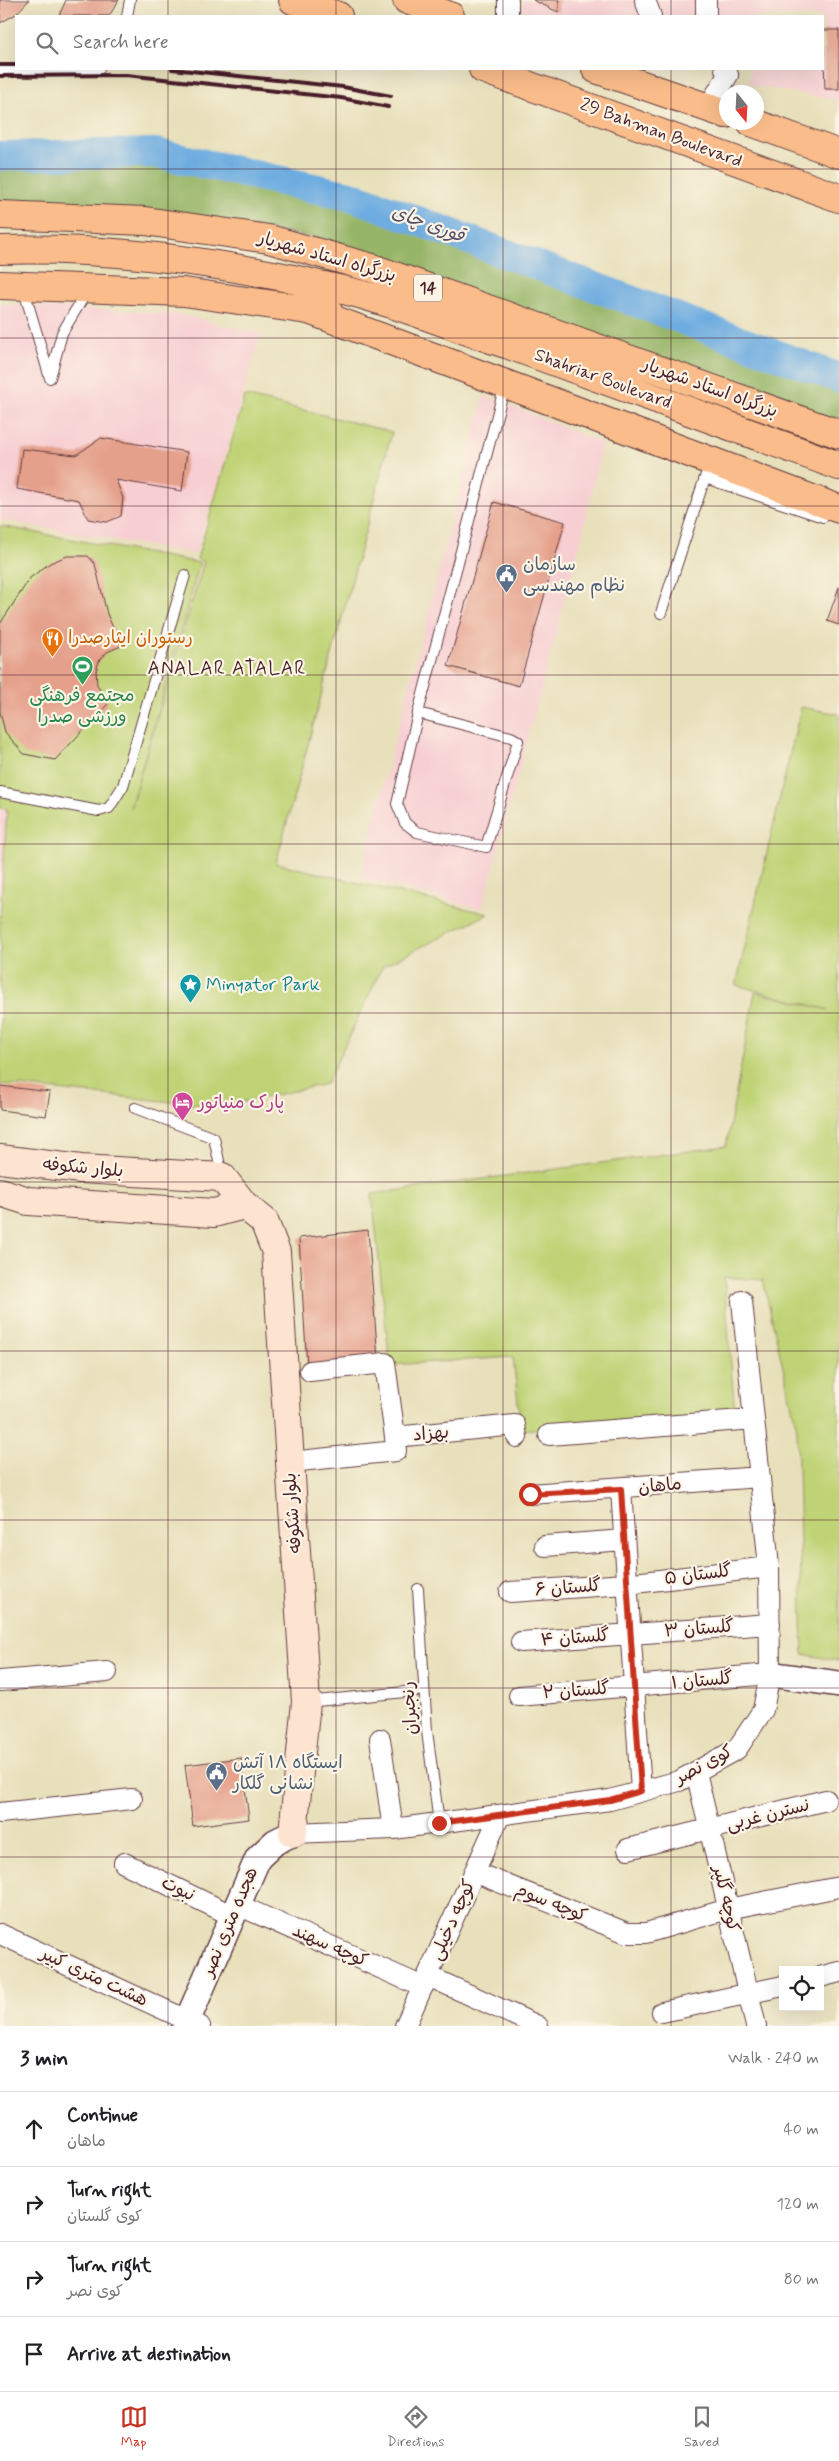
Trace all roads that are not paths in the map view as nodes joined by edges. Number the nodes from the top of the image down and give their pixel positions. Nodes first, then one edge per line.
1 (130, 0) edge
2 (293, 0) edge
3 (508, 0) edge
4 (645, 0) edge
5 (706, 0) edge
6 (413, 1) edge
7 (127, 15) edge
8 (335, 15) edge
9 (448, 15) edge
10 (508, 15) edge
11 (652, 15) edge
12 (706, 15) edge
13 (50, 70) edge
14 (486, 70) edge
15 (599, 70) edge
16 (726, 70) edge
17 (0, 71) edge
18 (717, 110) edge
19 (764, 127) edge
20 (839, 154) edge
21 (839, 198) edge
22 (0, 215) edge
23 (0, 250) edge
24 (11, 285) edge
25 (88, 288) junction
26 (311, 311) junction
27 (458, 329) junction
28 (505, 385) junction
29 (839, 434) edge
30 (839, 466) edge
31 (708, 470) junction
32 (835, 514) edge
33 (185, 575) dead end
34 (660, 613) dead end
35 (418, 713) junction
36 (0, 792) edge
37 (135, 1108) dead end
38 (0, 1159) edge
39 (223, 1178) junction
40 (0, 1192) edge
41 (244, 1204) junction
42 (742, 1301) dead end
43 (310, 1371) dead end
44 (754, 1420) junction
45 (549, 1435) dead end
46 (395, 1437) junction
47 (516, 1437) dead end
48 (290, 1462) junction
49 (760, 1477) junction
50 (621, 1489) junction
51 (530, 1494) dead end
52 (624, 1540) junction
53 (545, 1546) dead end
54 (769, 1567) junction
55 (626, 1584) junction
56 (418, 1589) dead end
57 (510, 1592) dead end
58 (770, 1624) junction
59 (629, 1634) junction
60 (521, 1642) dead end
61 (107, 1672) dead end
62 (770, 1674) junction
63 (0, 1681) edge
64 (839, 1684) edge
65 (634, 1687) junction
66 (424, 1690) junction
67 (519, 1696) dead end
68 (306, 1702) junction
69 (380, 1739) dead end
70 (696, 1772) junction
71 (641, 1791) junction
72 (132, 1799) dead end
73 (826, 1800) dead end
74 (0, 1813) edge
75 (500, 1815) junction
76 (439, 1823) junction
77 (393, 1829) junction
78 (710, 1830) junction
79 (293, 1833) junction
80 (628, 1849) dead end
81 (124, 1863) dead end
82 (474, 1872) junction
83 (839, 1887) edge
84 (728, 1909) junction
85 (236, 1910) junction
86 (0, 1934) edge
87 (839, 1972) edge
88 (824, 1976) edge
89 (425, 1981) junction
90 (779, 1987) edge
91 (748, 1994) junction
92 (662, 2012) dead end
93 (191, 2024) edge
94 (405, 2026) edge
95 (538, 2026) edge
96 (756, 2026) edge

1 - 7 lane
2 - 8 main road
3 - 10 street
4 - 11 street
5 - 12 street
6 - 9 main road
13 - 17 lane
14 - 21 main road, 29 Bahman Boulevard
15 - 18 main road
16 - 18 street
19 - 20 main road
22 - 29 main road, بزرگراه استاد شهریار / 14
23 - 27 main road, Shahriar Boulevard
24 - 25 main road
24 - 25 lane
25 - 26 main road
26 - 27 main road
26 - 28 main road
27 - 30 main road, Shahriar Boulevard
28 - 31 main road
28 - 35 lane
31 - 32 main road
31 - 34 lane
33 - 36 lane
35 - 35 lane
37 - 39 lane
38 - 39 main road, بلوار شکوفه
39 - 41 main road, بلوار شکوفه
40 - 41 main road, بلوار شکوفه
41 - 48 main road, بلوار شکوفه
42 - 44 street, کوی نصر
43 - 46 street
44 - 45 street
44 - 49 street, کوی نصر
46 - 47 street, بهزاد
46 - 48 street, بهزاد
48 - 68 main road, بلوار شکوفه
49 - 50 street, ماهان
49 - 54 street, کوی نصر
50 - 51 street, ماهان
50 - 52 street
52 - 53 street
52 - 55 street
54 - 55 street, گلستان ۵
54 - 58 street, کوی نصر
55 - 57 street, گلستان ۶
55 - 59 street
56 - 66 lane, رنجبران
58 - 59 street, گلستان ۳
58 - 62 street, کوی نصر
59 - 60 street, گلستان ۴
59 - 65 street
61 - 63 street
62 - 64 street
62 - 65 street, گلستان ۱
62 - 70 street, کوی نصر
65 - 67 street, گلستان ۲
65 - 71 street
66 - 68 lane
66 - 76 lane, رنجبران
68 - 79 main road, بلوار شکوفه
69 - 77 street
70 - 71 street, کوی نصر
70 - 78 street, کوچه گلپر
71 - 75 street, کوی نصر
72 - 74 street
73 - 78 street, نسترن غربی
75 - 76 street, کوی نصر
75 - 82 street, کوچه دخیلی
76 - 77 street, کوی نصر
77 - 79 street, کوی نصر
78 - 80 street, نسترن غربی
78 - 84 street, کوچه گلپر
79 - 85 street, هجده متری نصر
81 - 85 street, نبوت
82 - 84 street, کوچه سوم
82 - 89 street, کوچه دخیلی
83 - 84 street
84 - 91 street, کوچه گلپر
85 - 89 street, کوچه سهند
85 - 93 street, هجده متری نصر
86 - 93 street, هشت متری کبیر
87 - 88 street
89 - 94 street, کوچه دخیلی
89 - 95 street, کوچه سهند
90 - 91 street
91 - 92 street
91 - 96 street, کوچه گلپر

